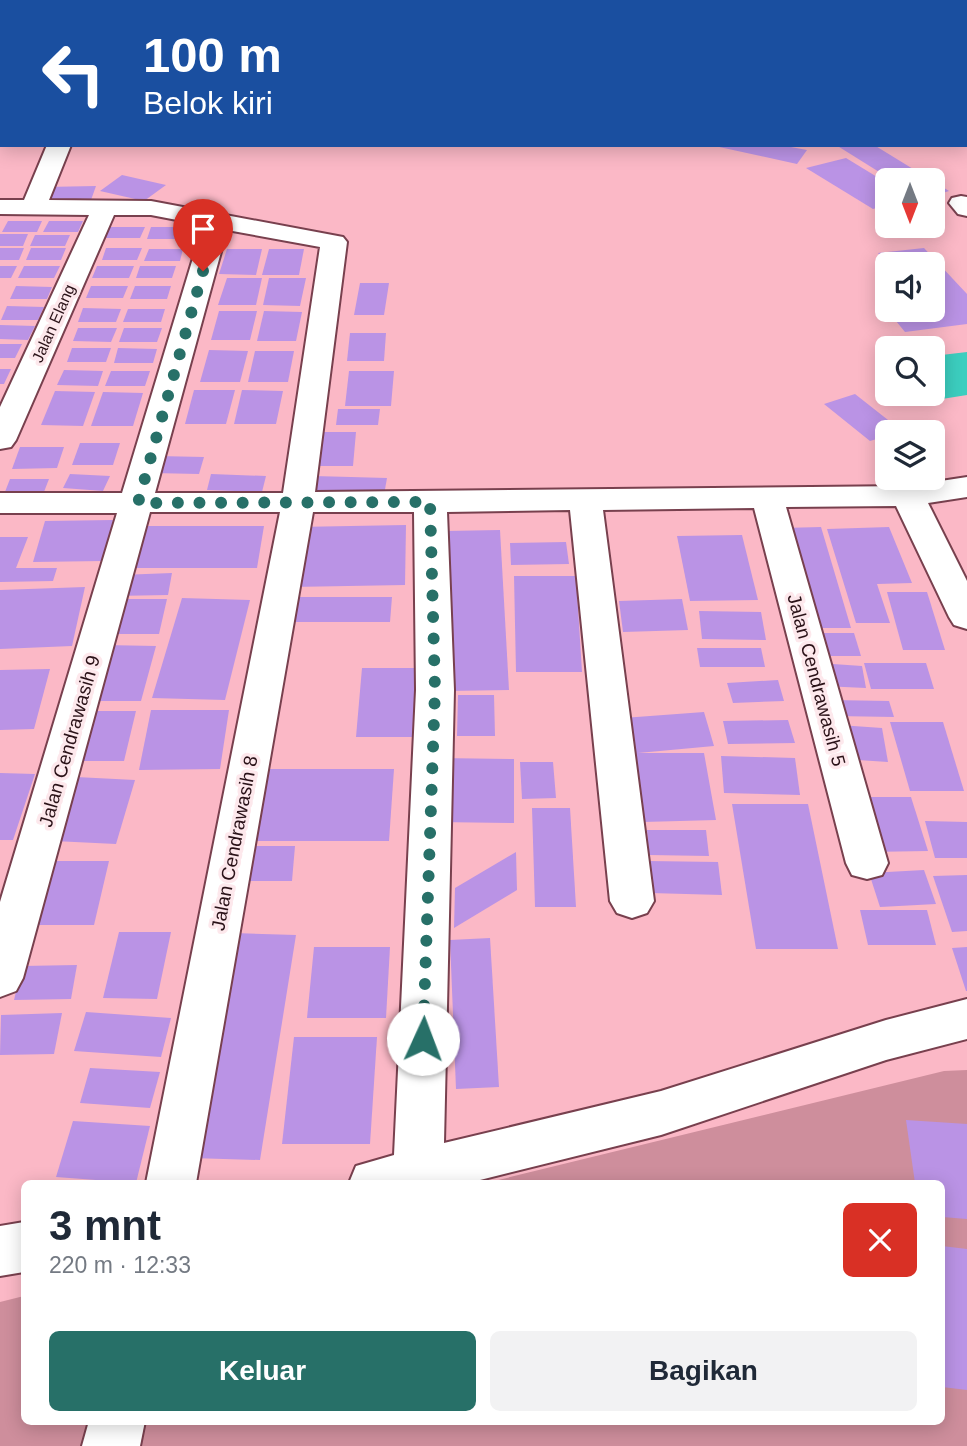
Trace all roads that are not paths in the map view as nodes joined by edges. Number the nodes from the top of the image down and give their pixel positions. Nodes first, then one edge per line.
1 (58, 147) edge
2 (34, 206) junction
3 (105, 207) junction
4 (1, 208) edge
5 (218, 219) junction
6 (0, 440) edge
7 (967, 487) edge
8 (908, 496) junction
9 (767, 497) junction
10 (585, 500) junction
11 (430, 502) junction
12 (0, 503) edge
13 (138, 503) junction
14 (297, 503) junction
15 (966, 614) edge
16 (867, 863) dead end
17 (632, 901) dead end
18 (0, 978) edge
19 (967, 1019) edge
20 (396, 1178) edge
21 (172, 1180) edge
22 (21, 1248) edge
23 (0, 1251) edge
24 (116, 1425) edge
25 (111, 1446) edge

1 - 2 street
2 - 3 street
2 - 4 street
3 - 5 street
3 - 6 street, Jalan Elang
5 - 13 street, Jalan Cendrawasih 9
5 - 14 street, Jalan Cendrawasih 8
7 - 8 street
8 - 9 street
8 - 15 street
9 - 10 street
9 - 16 street, Jalan Cendrawasih 5
10 - 11 street
10 - 17 street
11 - 14 street
11 - 20 street
12 - 13 street
13 - 14 street
13 - 18 street, Jalan Cendrawasih 9
14 - 21 street, Jalan Cendrawasih 8
19 - 20 street
22 - 23 street
24 - 25 street

